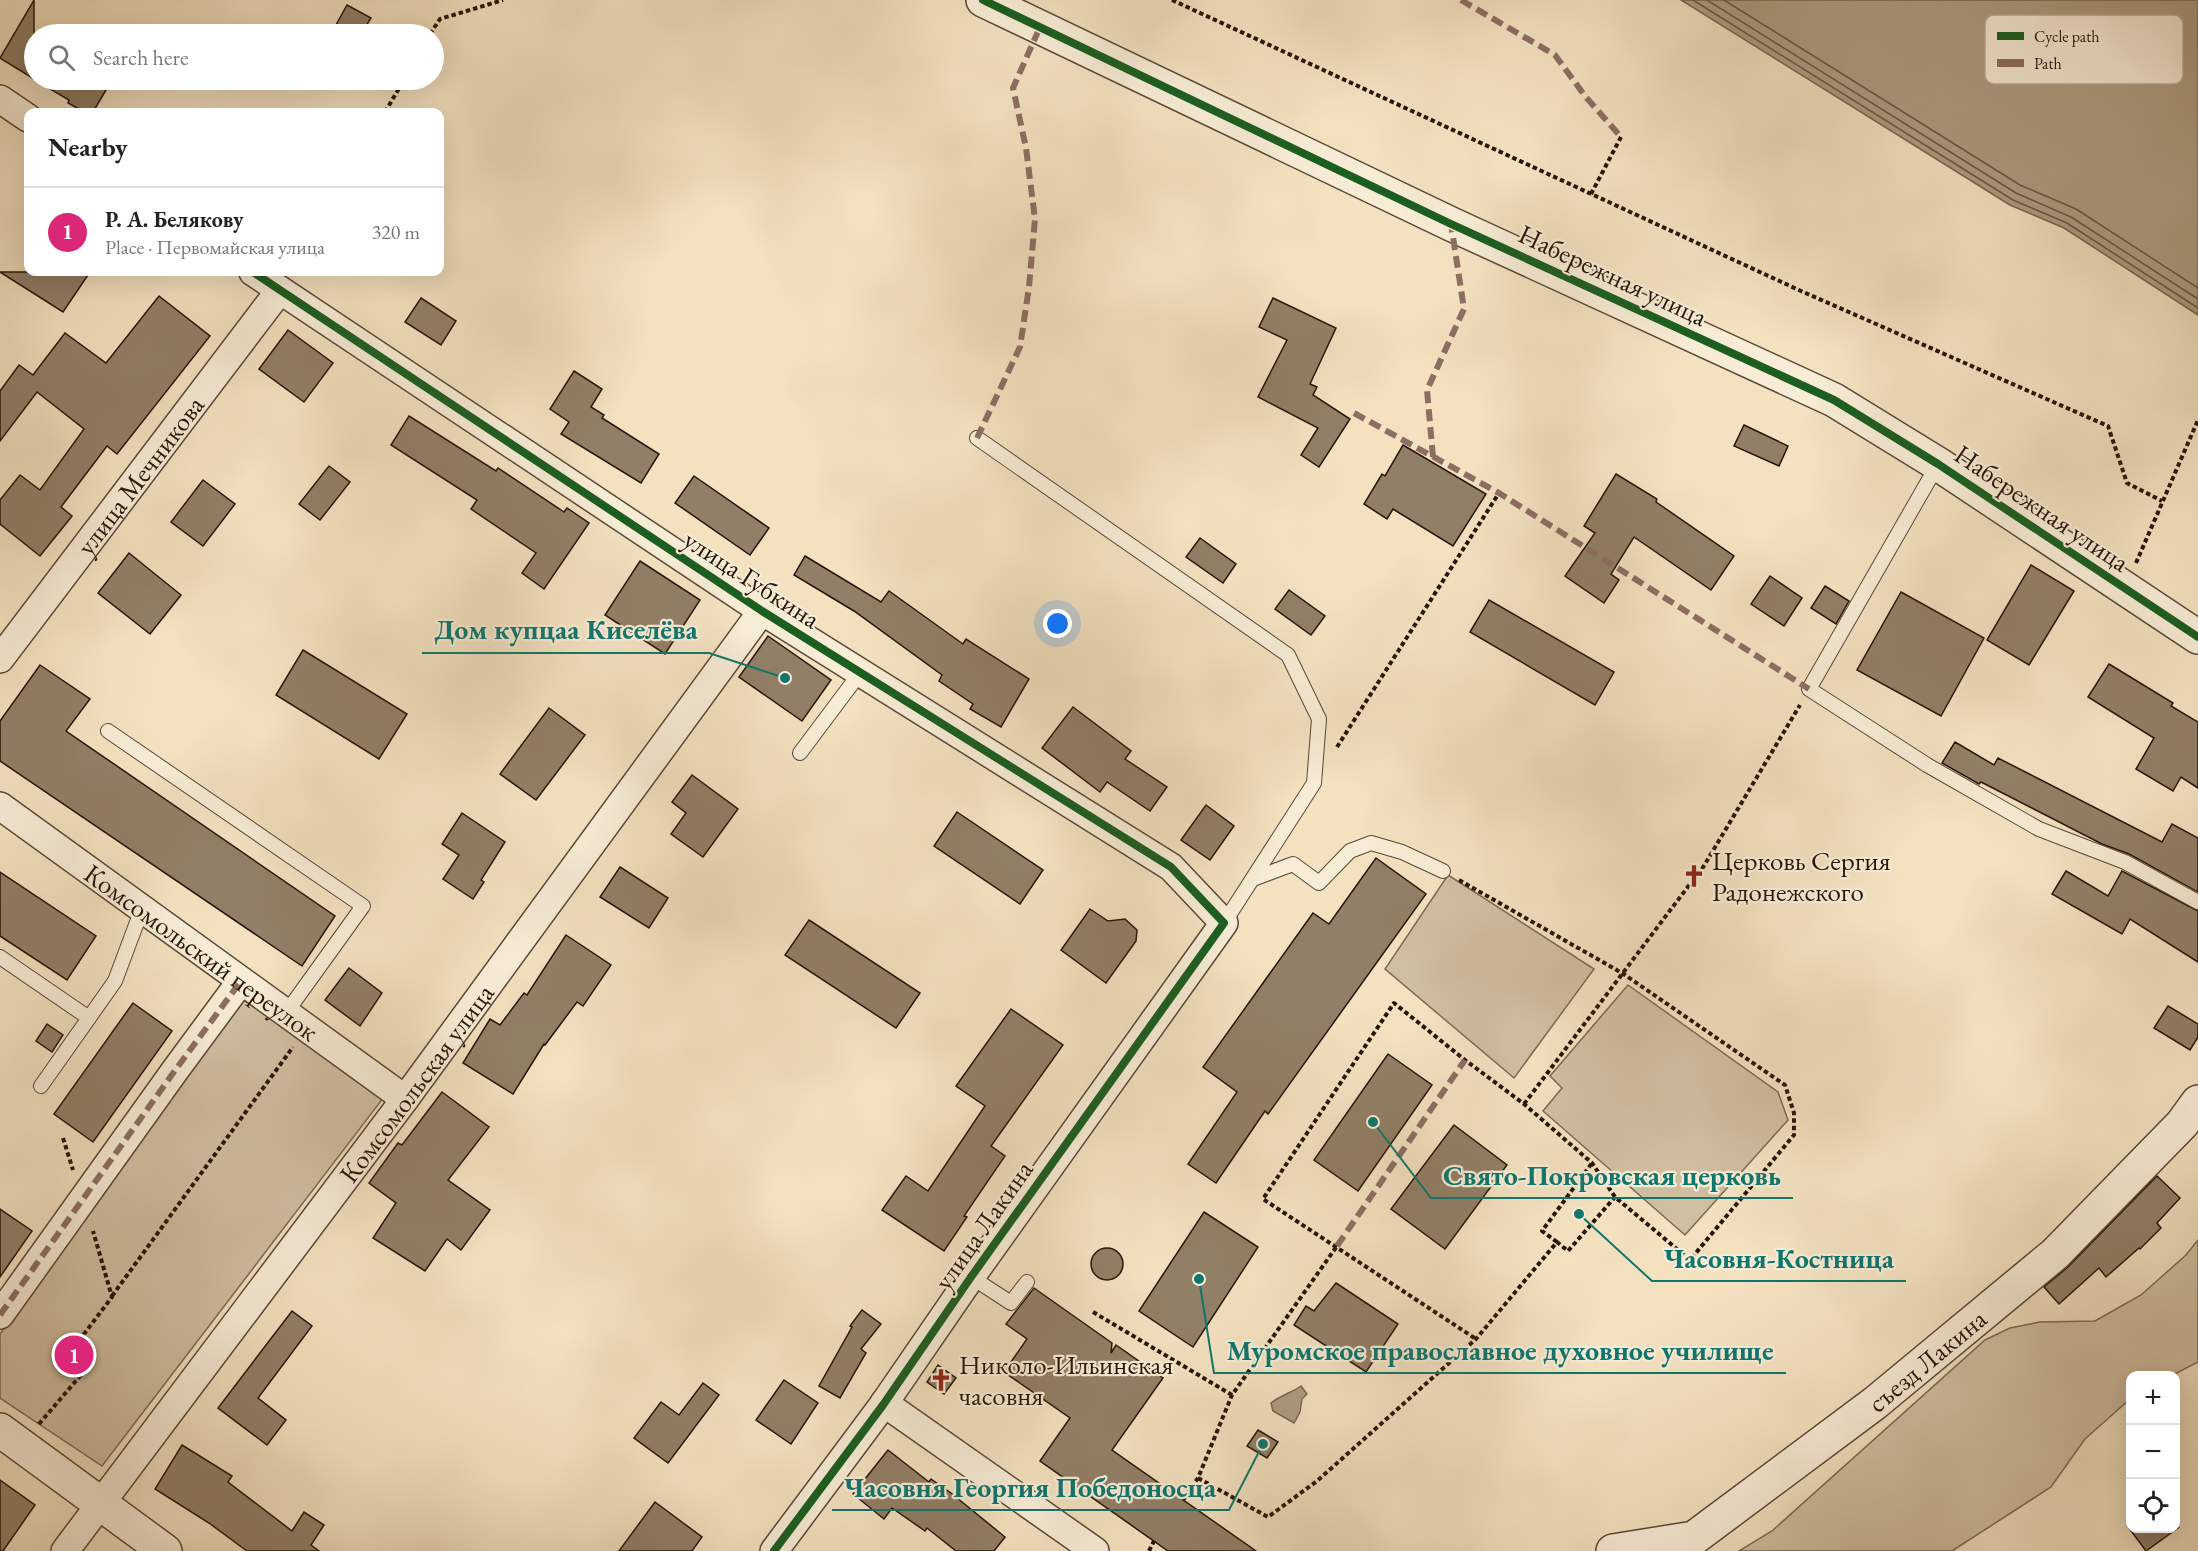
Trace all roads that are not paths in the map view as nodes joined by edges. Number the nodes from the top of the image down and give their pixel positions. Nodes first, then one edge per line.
1 (982, 0) edge
2 (0, 99) edge
3 (24, 115) edge
4 (259, 276) edge
5 (280, 290) junction
6 (977, 438) dead end
7 (1938, 464) junction
8 (762, 611) junction
9 (2198, 638) edge
10 (0, 659) edge
11 (860, 673) junction
12 (108, 731) dead end
13 (800, 753) dead end
14 (0, 806) edge
15 (1443, 871) road end
16 (1253, 879) junction
17 (2198, 902) edge
18 (142, 909) junction
19 (1224, 922) junction
20 (0, 957) edge
21 (242, 981) junction
22 (89, 1018) junction
23 (297, 1020) junction
24 (40, 1086) dead end
25 (405, 1099) junction
26 (2198, 1102) edge
27 (970, 1277) junction
28 (1027, 1281) dead end
29 (0, 1315) edge
30 (884, 1403) junction
31 (11, 1438) edge
32 (101, 1504) junction
33 (65, 1551) edge
34 (165, 1551) edge
35 (774, 1551) edge
36 (1095, 1551) edge
37 (1613, 1551) edge

1 - 7 street, Набережная улица
2 - 3 street
4 - 5 street, улица Губкина
5 - 8 street, улица Губкина
5 - 10 street, улица Мечникова
6 - 16 lane
7 - 9 street, Набережная улица
7 - 17 lane
8 - 11 street, улица Губкина
8 - 25 street, Комсомольская улица
11 - 13 lane
11 - 19 street, улица Губкина
12 - 23 lane
14 - 18 street, Комсомольский переулок
15 - 16 lane
16 - 19 lane
18 - 21 street, Комсомольский переулок
18 - 22 lane
19 - 27 street, улица Лакина
20 - 22 lane
21 - 23 street, Комсомольский переулок
21 - 29 street
22 - 24 lane
23 - 25 street, Комсомольский переулок
25 - 32 street, Комсомольская улица
26 - 37 street, съезд Лакина
27 - 28 lane
27 - 30 street, улица Лакина
30 - 35 street, улица Лакина
30 - 36 street
31 - 32 street
32 - 33 street, Комсомольская улица
32 - 34 street

